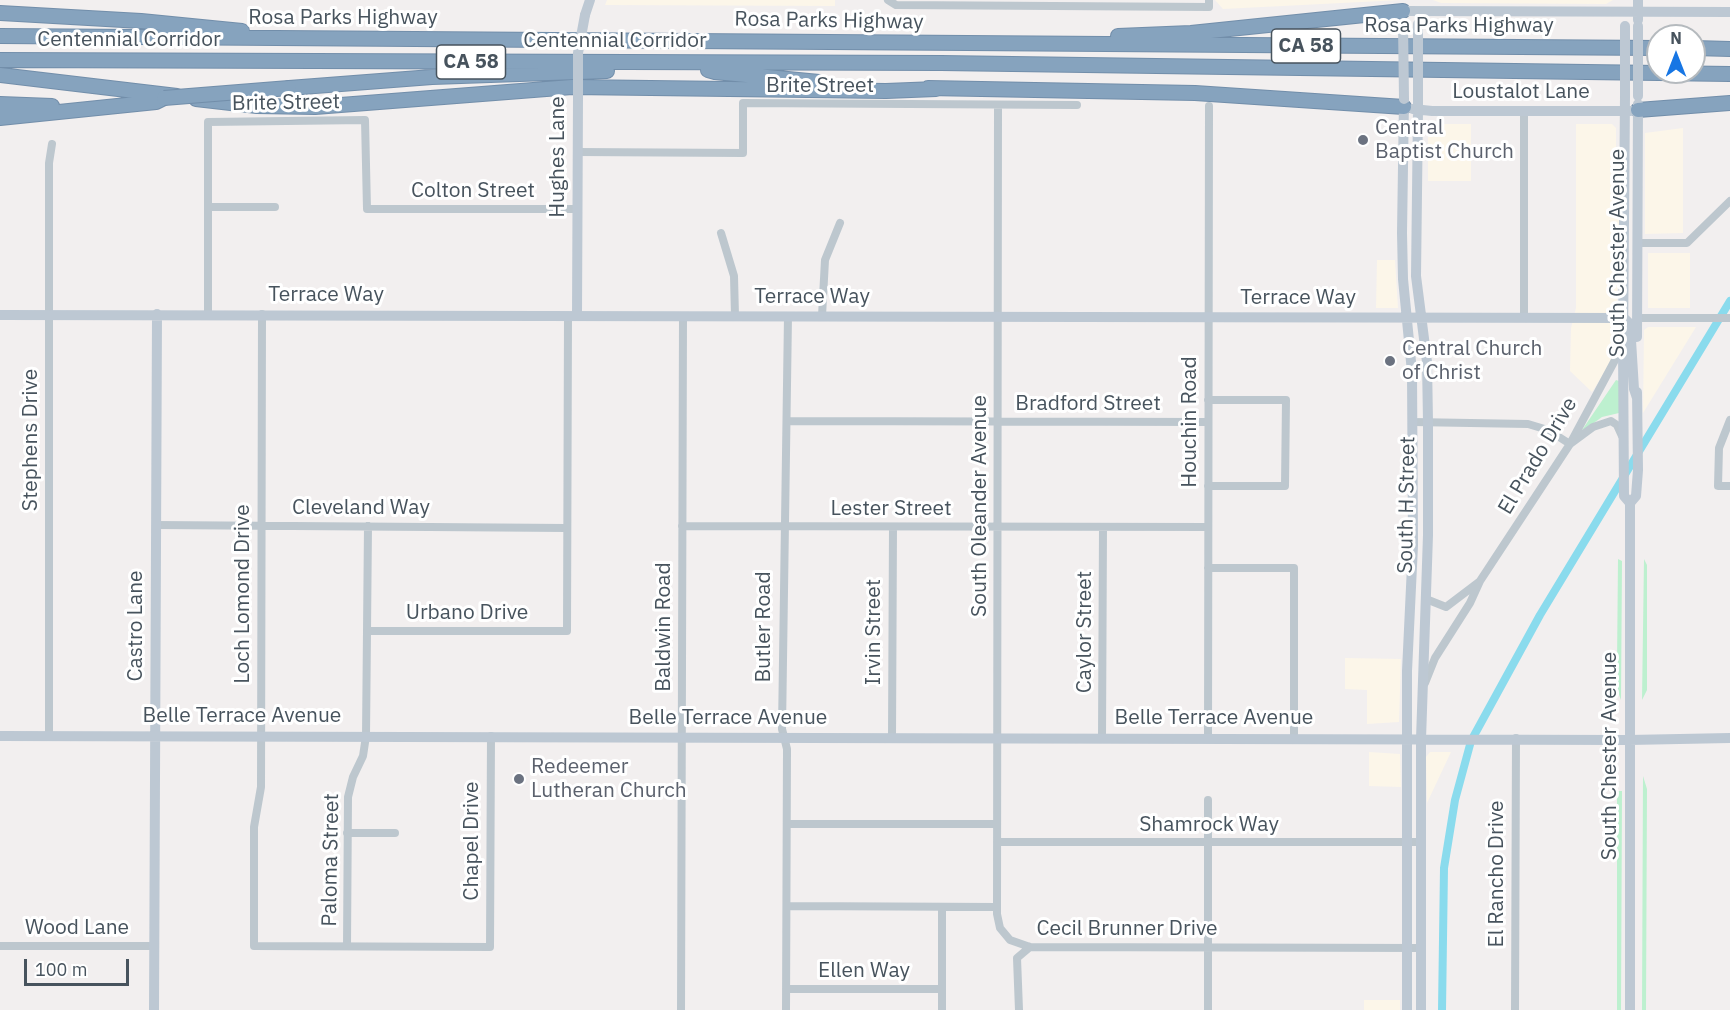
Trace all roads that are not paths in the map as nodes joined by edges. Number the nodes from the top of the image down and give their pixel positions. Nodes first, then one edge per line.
1 (590, 0) edge
2 (888, 0) edge
3 (1625, 0) edge
4 (1638, 0) edge
5 (999, 3) edge
6 (1209, 4) edge
7 (1418, 6) edge
8 (1403, 12) edge
9 (1730, 12) edge
10 (0, 13) edge
11 (1625, 13) junction
12 (1638, 13) junction
13 (0, 36) edge
14 (312, 40) junction
15 (954, 43) junction
16 (1646, 48) edge
17 (1706, 48) edge
18 (1730, 49) edge
19 (0, 60) edge
20 (941, 63) junction
21 (708, 70) junction
22 (1730, 74) edge
23 (0, 75) edge
24 (936, 89) junction
25 (1730, 103) edge
26 (0, 104) edge
27 (99, 105) junction
28 (998, 105) junction
29 (1077, 105) dead end
30 (1209, 106) dead end
31 (1408, 106) junction
32 (1634, 106) junction
33 (1524, 112) junction
34 (0, 118) edge
35 (52, 144) dead end
36 (578, 152) junction
37 (1625, 176) junction
38 (1730, 201) edge
39 (208, 207) junction
40 (275, 207) dead end
41 (367, 209) joint
42 (578, 209) junction
43 (840, 223) dead end
44 (720, 233) dead end
45 (1638, 243) junction
46 (1625, 245) junction
47 (157, 314) junction
48 (208, 314) junction
49 (262, 314) junction
50 (0, 315) edge
51 (49, 315) junction
52 (573, 316) junction
53 (683, 316) junction
54 (735, 316) junction
55 (788, 316) junction
56 (822, 316) junction
57 (998, 317) junction
58 (1208, 317) junction
59 (1407, 318) junction
60 (1422, 318) junction
61 (1524, 318) junction
62 (1624, 318) junction
63 (1638, 318) junction
64 (1729, 318) edge
65 (1623, 346) junction
66 (1637, 398) junction
67 (1208, 400) junction
68 (1730, 420) edge
69 (788, 421) junction
70 (998, 422) junction
71 (1208, 422) junction
72 (1413, 422) junction
73 (1428, 422) junction
74 (1570, 444) junction
75 (1624, 448) junction
76 (1208, 486) junction
77 (1730, 486) edge
78 (1630, 503) junction
79 (156, 525) junction
80 (261, 525) junction
81 (368, 526) junction
82 (682, 526) junction
83 (893, 526) junction
84 (785, 527) junction
85 (998, 527) junction
86 (1103, 527) junction
87 (1208, 527) junction
88 (566, 528) junction
89 (1208, 568) junction
90 (1480, 582) junction
91 (1426, 599) junction
92 (367, 631) junction
93 (567, 631) joint
94 (1422, 692) junction
95 (0, 736) edge
96 (49, 736) junction
97 (155, 736) junction
98 (261, 736) junction
99 (366, 736) junction
100 (491, 736) junction
101 (682, 737) junction
102 (892, 737) junction
103 (998, 737) junction
104 (1102, 737) junction
105 (1208, 738) junction
106 (1294, 738) junction
107 (1407, 738) junction
108 (1516, 738) junction
109 (1730, 738) edge
110 (786, 739) junction
111 (1421, 739) junction
112 (1629, 740) junction
113 (1208, 800) dead end
114 (787, 824) junction
115 (997, 824) junction
116 (347, 833) junction
117 (395, 833) dead end
118 (997, 842) junction
119 (1421, 842) junction
120 (1208, 843) junction
121 (1407, 843) junction
122 (787, 906) junction
123 (942, 907) junction
124 (997, 907) junction
125 (0, 946) edge
126 (155, 946) junction
127 (347, 946) junction
128 (1030, 947) junction
129 (1208, 948) junction
130 (1407, 948) junction
131 (1422, 948) junction
132 (786, 989) junction
133 (942, 990) junction
134 (154, 1010) edge
135 (681, 1010) edge
136 (786, 1010) edge
137 (942, 1010) edge
138 (1019, 1010) edge
139 (1208, 1010) edge
140 (1407, 1010) edge
141 (1421, 1010) edge
142 (1515, 1010) edge
143 (1629, 1010) edge

1 - 36 street, Hughes Lane, bridge
2 - 5 street
3 - 11 street, South Chester Avenue
4 - 12 street, South Chester Avenue
5 - 6 street
7 - 8 street
7 - 11 street
7 - 31 street, South H Street, bridge
8 - 15 highway
8 - 31 street, South H Street, bridge
9 - 12 street
10 - 14 highway
11 - 12 street
11 - 32 street, South Chester Avenue, bridge
12 - 32 street, South Chester Avenue, bridge
13 - 14 highway, Rosa Parks Highway / CA 58
14 - 15 highway, Rosa Parks Highway / CA 58
15 - 16 highway, Rosa Parks Highway / CA 58
17 - 18 highway
19 - 20 highway, Centennial Corridor / CA 58
20 - 21 highway
20 - 22 highway, Rosa Parks Highway / CA 58
21 - 24 highway
21 - 27 highway, bridge
23 - 24 highway
24 - 31 highway
25 - 32 highway
26 - 27 highway
27 - 34 highway
28 - 29 street, Brite Street
28 - 36 street, Brite Street
28 - 57 street, South Oleander Avenue
30 - 58 street, Houchin Road
31 - 33 street, Loustalot Lane
31 - 59 street, South H Street
31 - 60 street, South H Street
32 - 33 street, Loustalot Lane
32 - 37 street, South Chester Avenue
32 - 45 street, South Chester Avenue
33 - 61 street
35 - 51 street, Stephens Drive
36 - 42 street, Hughes Lane
37 - 45 street
37 - 46 street, South Chester Avenue
38 - 45 street
39 - 40 street
39 - 41 street, Brite Street
39 - 48 street
41 - 42 street, Colton Street
42 - 52 street, Hughes Lane
43 - 56 street
44 - 54 street
45 - 63 street, South Chester Avenue
46 - 62 street, South Chester Avenue
46 - 63 street
47 - 48 street, Terrace Way
47 - 51 street, Terrace Way
47 - 79 street, Castro Lane
48 - 49 street, Terrace Way
49 - 52 street, Terrace Way
49 - 80 street, Loch Lomond Drive
50 - 51 street, Terrace Way
51 - 96 street, Stephens Drive
52 - 53 street, Terrace Way
52 - 88 street, Hughes Lane
53 - 54 street, Terrace Way
53 - 82 street, Baldwin Road
54 - 55 street, Terrace Way
55 - 56 street, Terrace Way
55 - 69 street, Butler Road
56 - 57 street, Terrace Way
57 - 58 street, Terrace Way
57 - 70 street, South Oleander Avenue
58 - 59 street, Terrace Way
58 - 67 street, Houchin Road
59 - 60 street, Terrace Way
59 - 72 street, South H Street
60 - 61 street, Terrace Way
60 - 73 street, South H Street
61 - 62 street, Terrace Way
62 - 65 street, South Chester Avenue
62 - 66 street
63 - 64 street
63 - 66 street, South Chester Avenue
65 - 74 street, El Prado Drive
65 - 75 street, South Chester Avenue
66 - 78 street, South Chester Avenue
67 - 71 street, Houchin Road
67 - 76 street
68 - 77 street
69 - 70 street, Bradford Street
69 - 84 street, Butler Road
70 - 71 street, Bradford Street
70 - 85 street, South Oleander Avenue
71 - 76 street, Houchin Road
72 - 73 street
72 - 107 street, South H Street
73 - 74 street
73 - 91 street, South H Street
74 - 75 street
74 - 90 street, El Prado Drive
75 - 78 street, South Chester Avenue
76 - 87 street, Houchin Road
78 - 112 street, South Chester Avenue
79 - 80 street, Cleveland Way
79 - 97 street, Castro Lane
80 - 81 street, Cleveland Way
80 - 98 street, Loch Lomond Drive
81 - 88 street, Cleveland Way
81 - 92 street, Paloma Street
82 - 84 street, Lester Street
82 - 101 street, Baldwin Road
83 - 84 street, Lester Street
83 - 85 street, Lester Street
83 - 102 street, Irvin Street
84 - 110 street, Butler Road
85 - 86 street, Lester Street
85 - 103 street, South Oleander Avenue
86 - 87 street, Lester Street
86 - 104 street, Caylor Street
87 - 89 street, Houchin Road
88 - 93 street, Hughes Lane
89 - 105 street, Houchin Road
89 - 106 street
90 - 91 street, El Prado Drive
90 - 94 street, El Prado Drive
91 - 94 street, South H Street
92 - 93 street, Urbano Drive
92 - 99 street, Paloma Street
94 - 111 street, South H Street
95 - 96 street, Belle Terrace Avenue
96 - 97 street, Belle Terrace Avenue
97 - 98 street, Belle Terrace Avenue
97 - 126 street, Castro Lane
98 - 99 street, Belle Terrace Avenue
98 - 127 street, Loch Lomond Drive
99 - 100 street, Belle Terrace Avenue
99 - 116 street, Paloma Street
100 - 101 street, Belle Terrace Avenue
100 - 127 street, Chapel Drive
101 - 110 street, Belle Terrace Avenue
101 - 135 street, Baldwin Road
102 - 103 street, Belle Terrace Avenue
102 - 110 street, Belle Terrace Avenue
103 - 104 street, Belle Terrace Avenue
103 - 115 street, South Oleander Avenue
104 - 105 street, Belle Terrace Avenue
105 - 106 street, Belle Terrace Avenue
106 - 107 street, Belle Terrace Avenue
107 - 111 street, Belle Terrace Avenue
107 - 121 street, South H Street
108 - 111 street, Belle Terrace Avenue
108 - 112 street, Belle Terrace Avenue
108 - 142 street, El Rancho Drive
109 - 112 street, Belle Terrace Avenue
110 - 114 street, Butler Road
111 - 119 street, South H Street
112 - 143 street, South Chester Avenue
113 - 120 street
114 - 115 street
114 - 122 street, Butler Road
115 - 118 street, South Oleander Avenue
116 - 117 street
116 - 127 street, Paloma Street
118 - 120 street, Shamrock Way
118 - 124 street, South Oleander Avenue
119 - 121 street, Shamrock Way
119 - 131 street, South H Street
120 - 121 street, Shamrock Way
120 - 129 street
121 - 130 street, South H Street
122 - 123 street
122 - 132 street, Butler Road
123 - 124 street
123 - 133 street
124 - 128 street, Cecil Brunner Drive
125 - 126 street, Wood Lane
126 - 134 street, Castro Lane
128 - 129 street, Cecil Brunner Drive
128 - 138 street
129 - 130 street, Cecil Brunner Drive
129 - 139 street
130 - 131 street, Cecil Brunner Drive
130 - 140 street, South H Street
131 - 141 street, South H Street
132 - 133 street, Ellen Way
132 - 136 street, Butler Road
133 - 137 street

